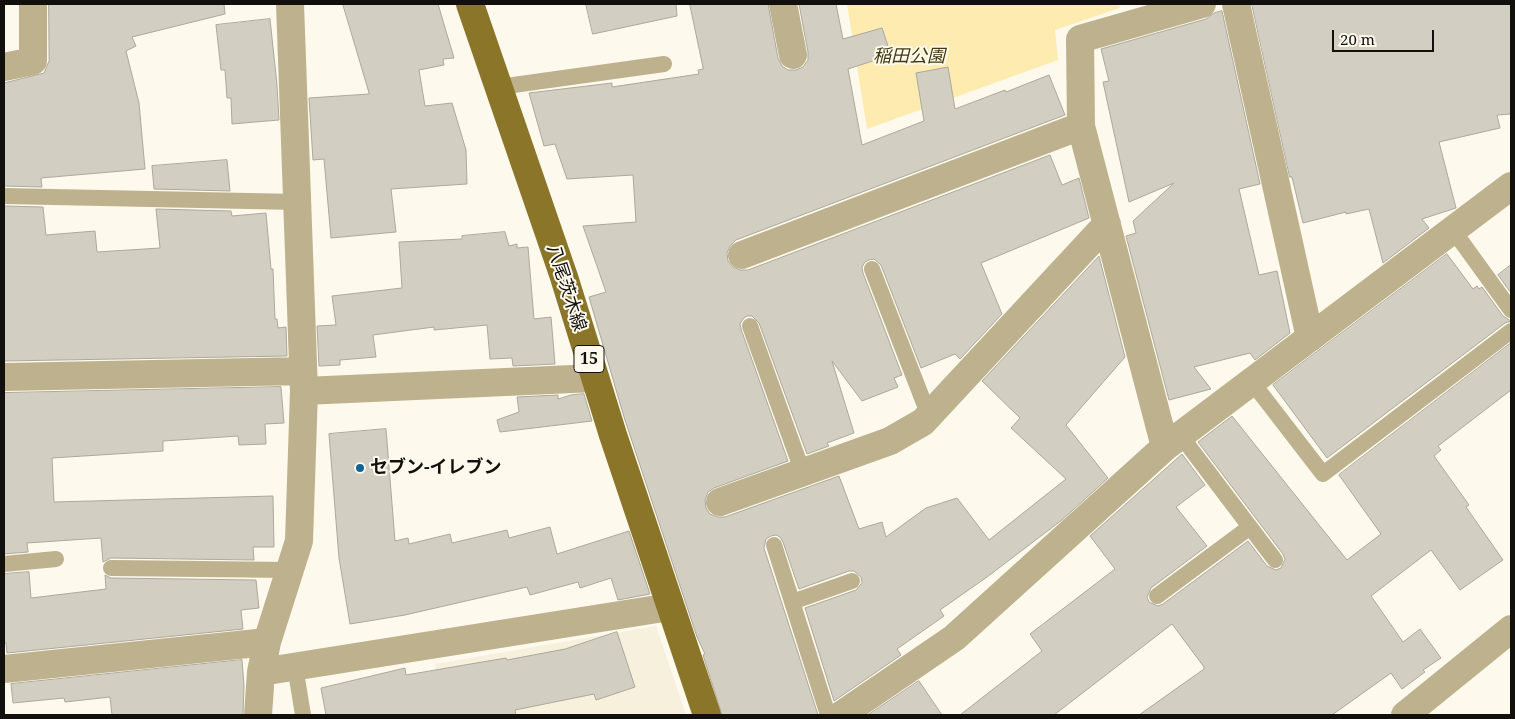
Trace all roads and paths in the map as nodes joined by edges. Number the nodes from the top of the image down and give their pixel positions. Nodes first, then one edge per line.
1 (33, 4) edge
2 (290, 4) edge
3 (470, 4) edge
4 (783, 4) edge
5 (1202, 4) edge
6 (1236, 4) edge
7 (793, 55) dead end
8 (664, 64) dead end
9 (4, 67) edge
10 (499, 87) junction
11 (1081, 126) junction
12 (1511, 186) edge
13 (4, 196) edge
14 (297, 202) junction
15 (1107, 224) junction
16 (1453, 230) junction
17 (742, 255) dead end
18 (872, 269) dead end
19 (1511, 310) edge
20 (750, 326) dead end
21 (1511, 331) edge
22 (1310, 338) junction
23 (4, 377) edge
24 (595, 378) junction
25 (304, 381) junction
26 (1252, 382) junction
27 (929, 416) junction
28 (1173, 441) junction
29 (803, 473) junction
30 (720, 502) dead end
31 (1250, 527) junction
32 (774, 545) dead end
33 (56, 559) dead end
34 (1275, 560) dead end
35 (4, 564) edge
36 (111, 568) dead end
37 (290, 570) junction
38 (852, 581) dead end
39 (1157, 596) dead end
40 (792, 602) junction
41 (670, 607) junction
42 (1511, 629) edge
43 (267, 642) junction
44 (295, 666) junction
45 (4, 669) edge
46 (261, 672) junction
47 (258, 715) edge
48 (303, 715) edge
49 (707, 715) edge
50 (828, 715) edge
51 (841, 715) edge
52 (1406, 715) edge

1 - 9 street
2 - 14 street
3 - 10 main road, 八尾茨木線 / 15
4 - 7 street
5 - 11 street
6 - 22 street
8 - 10 lane
10 - 24 main road, 八尾茨木線 / 15
11 - 15 street
11 - 17 street
12 - 16 street
13 - 14 lane
14 - 25 street
15 - 27 street
15 - 28 street
16 - 19 lane
16 - 22 street
18 - 27 lane
20 - 29 lane
21 - 26 lane
22 - 26 street
23 - 25 street
24 - 25 street
24 - 41 main road, 八尾茨木線 / 15
25 - 37 street
26 - 28 street
27 - 29 street
28 - 31 lane
28 - 51 street
29 - 30 street
31 - 34 lane
31 - 39 lane
32 - 40 lane
33 - 35 lane
36 - 37 lane
37 - 43 street
38 - 40 lane
40 - 50 lane
41 - 44 street
41 - 49 main road, 八尾茨木線 / 15
42 - 52 street
43 - 45 street
43 - 46 street
44 - 46 street
44 - 48 lane
46 - 47 street

